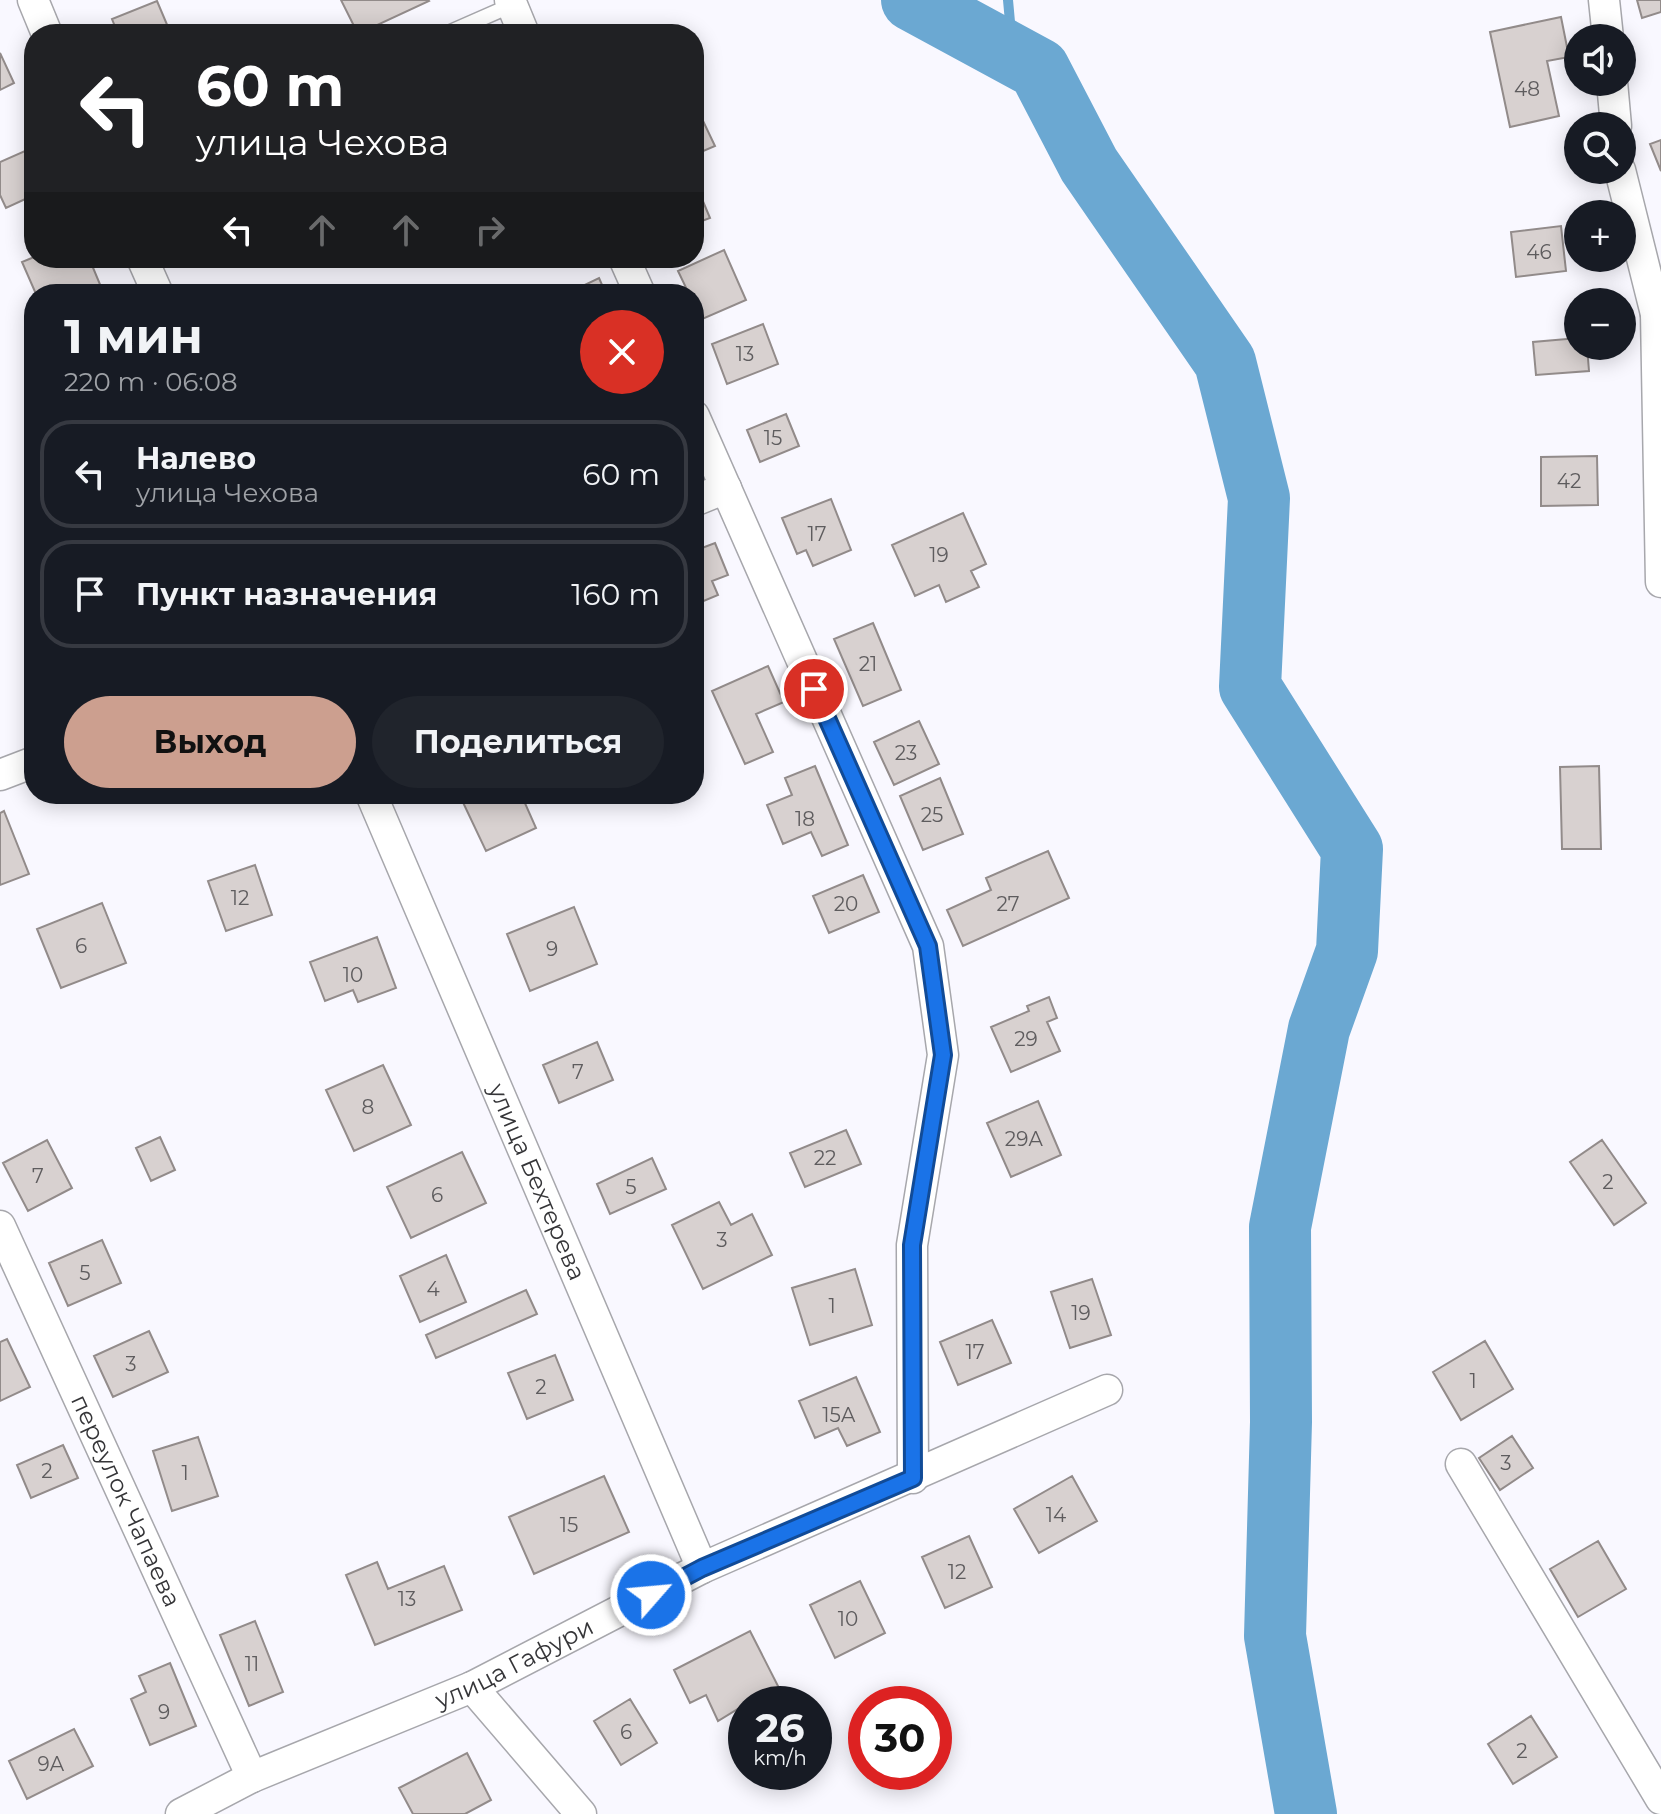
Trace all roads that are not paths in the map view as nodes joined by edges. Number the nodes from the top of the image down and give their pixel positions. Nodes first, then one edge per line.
1 (33, 0) edge
2 (1604, 0) edge
3 (511, 3) edge
4 (43, 24) edge
5 (467, 24) edge
6 (520, 24) edge
7 (1607, 24) edge
8 (1624, 184) edge
9 (1658, 318) edge
10 (704, 438) edge
11 (726, 488) junction
12 (704, 497) edge
13 (1661, 582) edge
14 (24, 766) edge
15 (0, 775) edge
16 (375, 804) edge
17 (0, 1226) edge
18 (1107, 1390) dead end
19 (1461, 1464) dead end
20 (913, 1478) junction
21 (702, 1568) junction
22 (472, 1687) junction
23 (252, 1777) junction
24 (1661, 1799) edge
25 (181, 1814) edge
26 (581, 1814) edge

1 - 4 street
2 - 7 street
3 - 5 lane
3 - 6 street
8 - 9 street
9 - 13 street
10 - 11 street
11 - 12 street
11 - 20 street
14 - 15 street
16 - 21 street, улица Бехтерева
17 - 23 street, переулок Чапаева
18 - 20 street, улица Гафури
19 - 24 street
20 - 21 street, улица Гафури
21 - 22 street, улица Гафури
22 - 23 street, улица Гафури
22 - 26 street
23 - 25 street, улица Гафури

